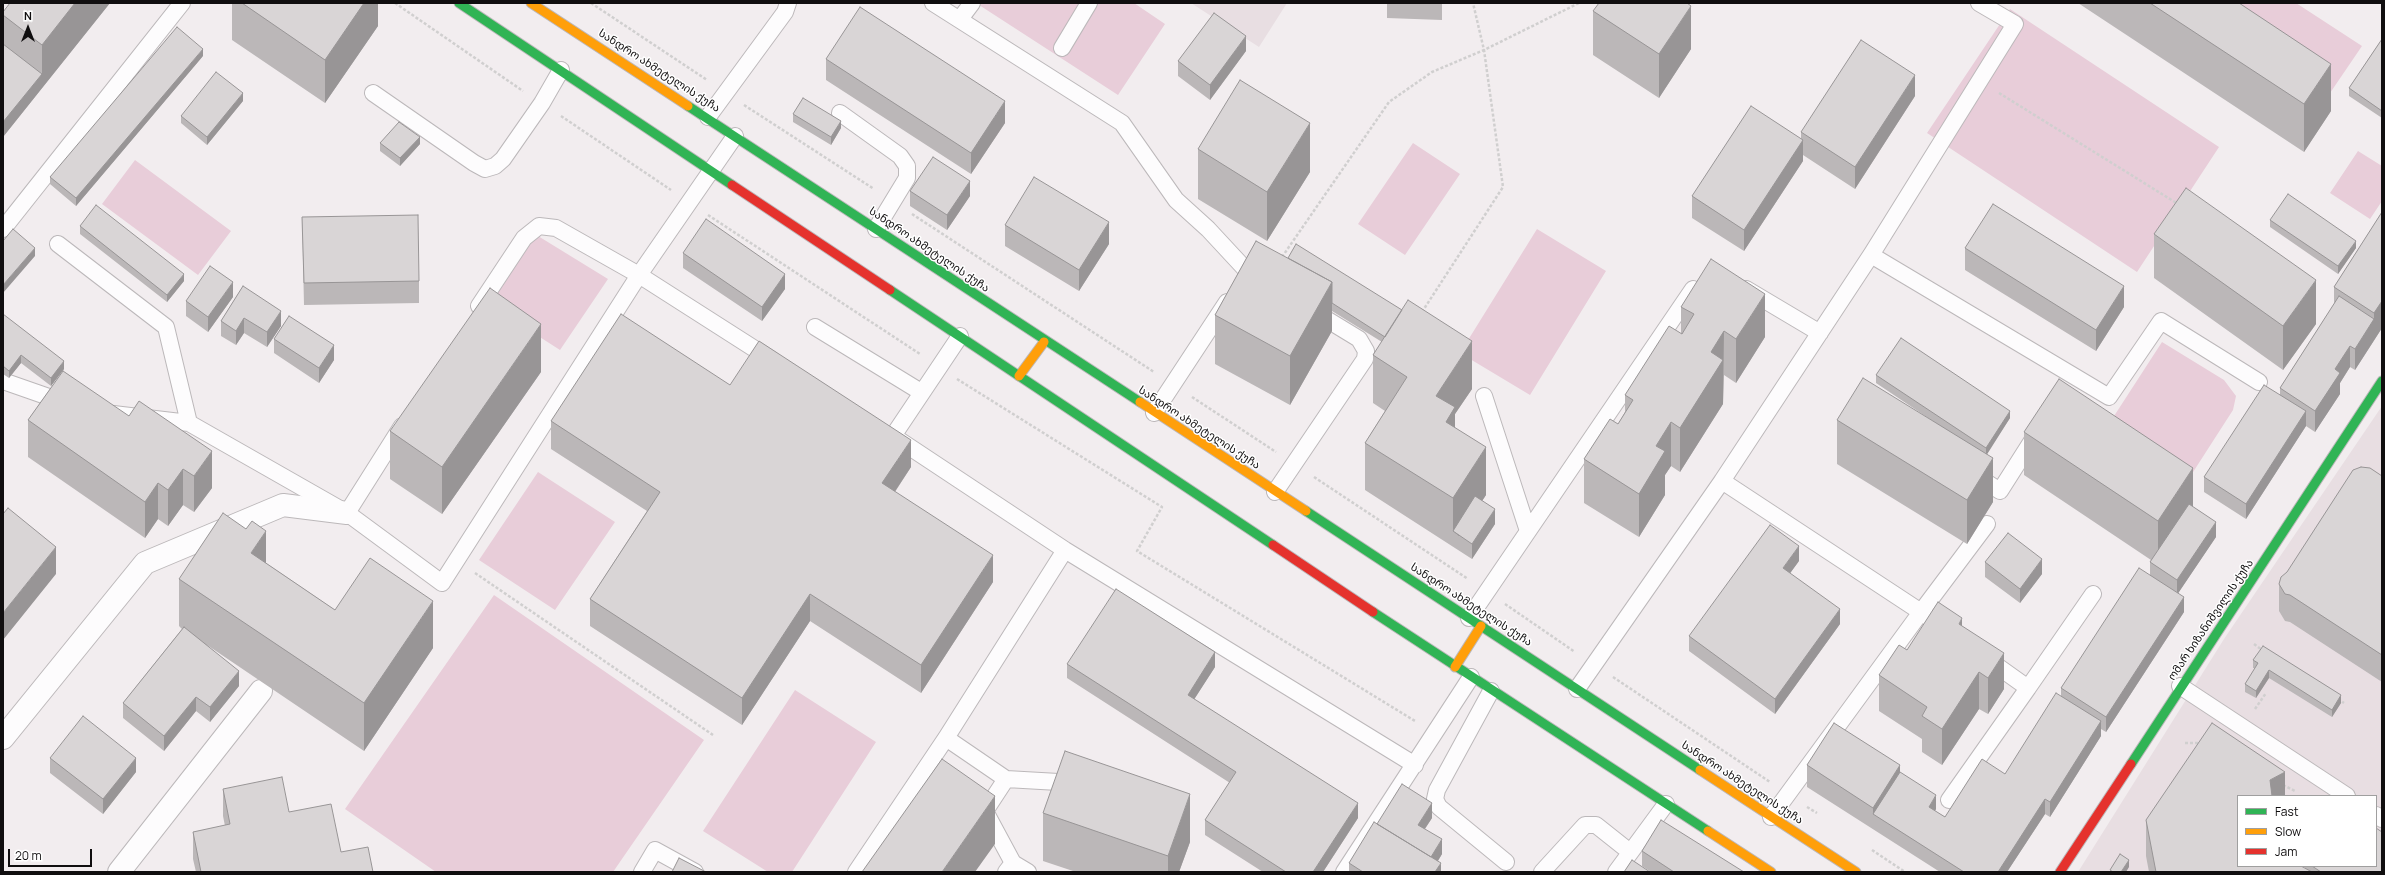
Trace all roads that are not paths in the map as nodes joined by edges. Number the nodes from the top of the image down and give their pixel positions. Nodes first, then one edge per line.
1 (182, 3) edge
2 (459, 3) edge
3 (531, 3) edge
4 (788, 3) edge
5 (933, 3) edge
6 (972, 3) edge
7 (1089, 3) edge
8 (1979, 3) edge
9 (960, 19) junction
10 (1062, 48) dead end
11 (561, 70) junction
12 (373, 94) dead end
13 (840, 113) dead end
14 (708, 117) junction
15 (735, 136) junction
16 (712, 171) junction
17 (3, 228) edge
18 (876, 229) junction
19 (58, 244) dead end
20 (1871, 255) junction
21 (1247, 271) junction
22 (1704, 273) edge
23 (639, 276) junction
24 (1734, 282) edge
25 (1269, 283) edge
26 (1299, 302) edge
27 (472, 317) edge
28 (815, 327) dead end
29 (1820, 333) junction
30 (960, 336) junction
31 (1044, 342) junction
32 (786, 368) edge
33 (1019, 376) junction
34 (3, 381) edge
35 (2382, 381) edge
36 (2259, 382) dead end
37 (921, 392) junction
38 (1484, 396) dead end
39 (1154, 413) junction
40 (409, 415) edge
41 (2044, 420) edge
42 (189, 423) junction
43 (1961, 466) edge
44 (1722, 481) junction
45 (1275, 492) junction
46 (347, 513) junction
47 (1987, 524) dead end
48 (1528, 531) junction
49 (1065, 550) junction
50 (2093, 594) dead end
51 (1921, 612) junction
52 (1475, 622) junction
53 (1456, 667) junction
54 (1470, 677) junction
55 (2180, 686) junction
56 (2028, 688) junction
57 (1577, 689) junction
58 (261, 691) dead end
59 (1491, 691) junction
60 (3, 738) edge
61 (946, 738) junction
62 (1415, 765) junction
63 (1006, 779) junction
64 (1095, 787) edge
65 (2345, 795) edge
66 (1949, 800) dead end
67 (1666, 804) junction
68 (1771, 817) junction
69 (1630, 852) junction
70 (1506, 862) dead end
71 (1010, 867) edge
72 (119, 872) edge
73 (642, 872) edge
74 (696, 872) edge
75 (856, 872) edge
76 (1028, 872) edge
77 (1344, 872) edge
78 (1542, 872) edge
79 (1616, 872) edge
80 (1771, 872) edge
81 (1856, 872) edge
82 (2060, 872) edge

1 - 17 lane
2 - 11 main road
3 - 14 main road, სანდრო ახმეტელის ქუჩა
4 - 14 lane
5 - 9 lane
6 - 9 lane
7 - 10 lane
8 - 20 lane
9 - 21 lane
11 - 12 lane
11 - 16 main road
13 - 18 lane
14 - 15 main road, სანდრო ახმეტელის ქუჩა
15 - 16 lane
15 - 18 main road, სანდრო ახმეტელის ქუჩა
16 - 23 lane
16 - 30 main road
18 - 31 main road, სანდრო ახმეტელის ქუჩა
19 - 42 lane
20 - 29 lane
20 - 36 lane
21 - 25 lane
21 - 39 lane
22 - 48 lane
23 - 27 lane
23 - 32 lane
23 - 46 lane
24 - 29 lane
26 - 45 lane
28 - 37 lane
29 - 44 lane
30 - 33 main road
30 - 37 lane
31 - 33 main road
31 - 39 main road, სანდრო ახმეტელის ქუჩა
33 - 53 main road
34 - 42 lane
35 - 55 main road, ომარ ხიზანიშვილის ქუჩა
37 - 49 lane
38 - 48 lane
39 - 45 main road, სანდრო ახმეტელის ქუჩა
40 - 46 lane
41 - 43 lane
42 - 46 lane
44 - 51 lane
44 - 57 lane
45 - 52 main road, სანდრო ახმეტელის ქუჩა
46 - 60 street
47 - 51 lane
48 - 52 lane
49 - 61 lane
49 - 62 lane
50 - 56 lane
51 - 56 lane
51 - 68 lane
52 - 53 main road
52 - 57 main road, სანდრო ახმეტელის ქუჩა
53 - 54 main road
54 - 59 main road
54 - 62 lane
55 - 65 lane
55 - 82 main road, ომარ ხიზანიშვილის ქუჩა
56 - 66 lane
57 - 68 main road, სანდრო ახმეტელის ქუჩა
58 - 72 street
59 - 67 main road
59 - 70 lane
61 - 63 lane
61 - 75 lane
62 - 77 lane
63 - 64 lane
63 - 71 lane
67 - 69 lane
67 - 80 main road
68 - 81 main road, სანდრო ახმეტელის ქუჩა
69 - 78 lane
69 - 79 lane
71 - 76 lane
73 - 74 lane

